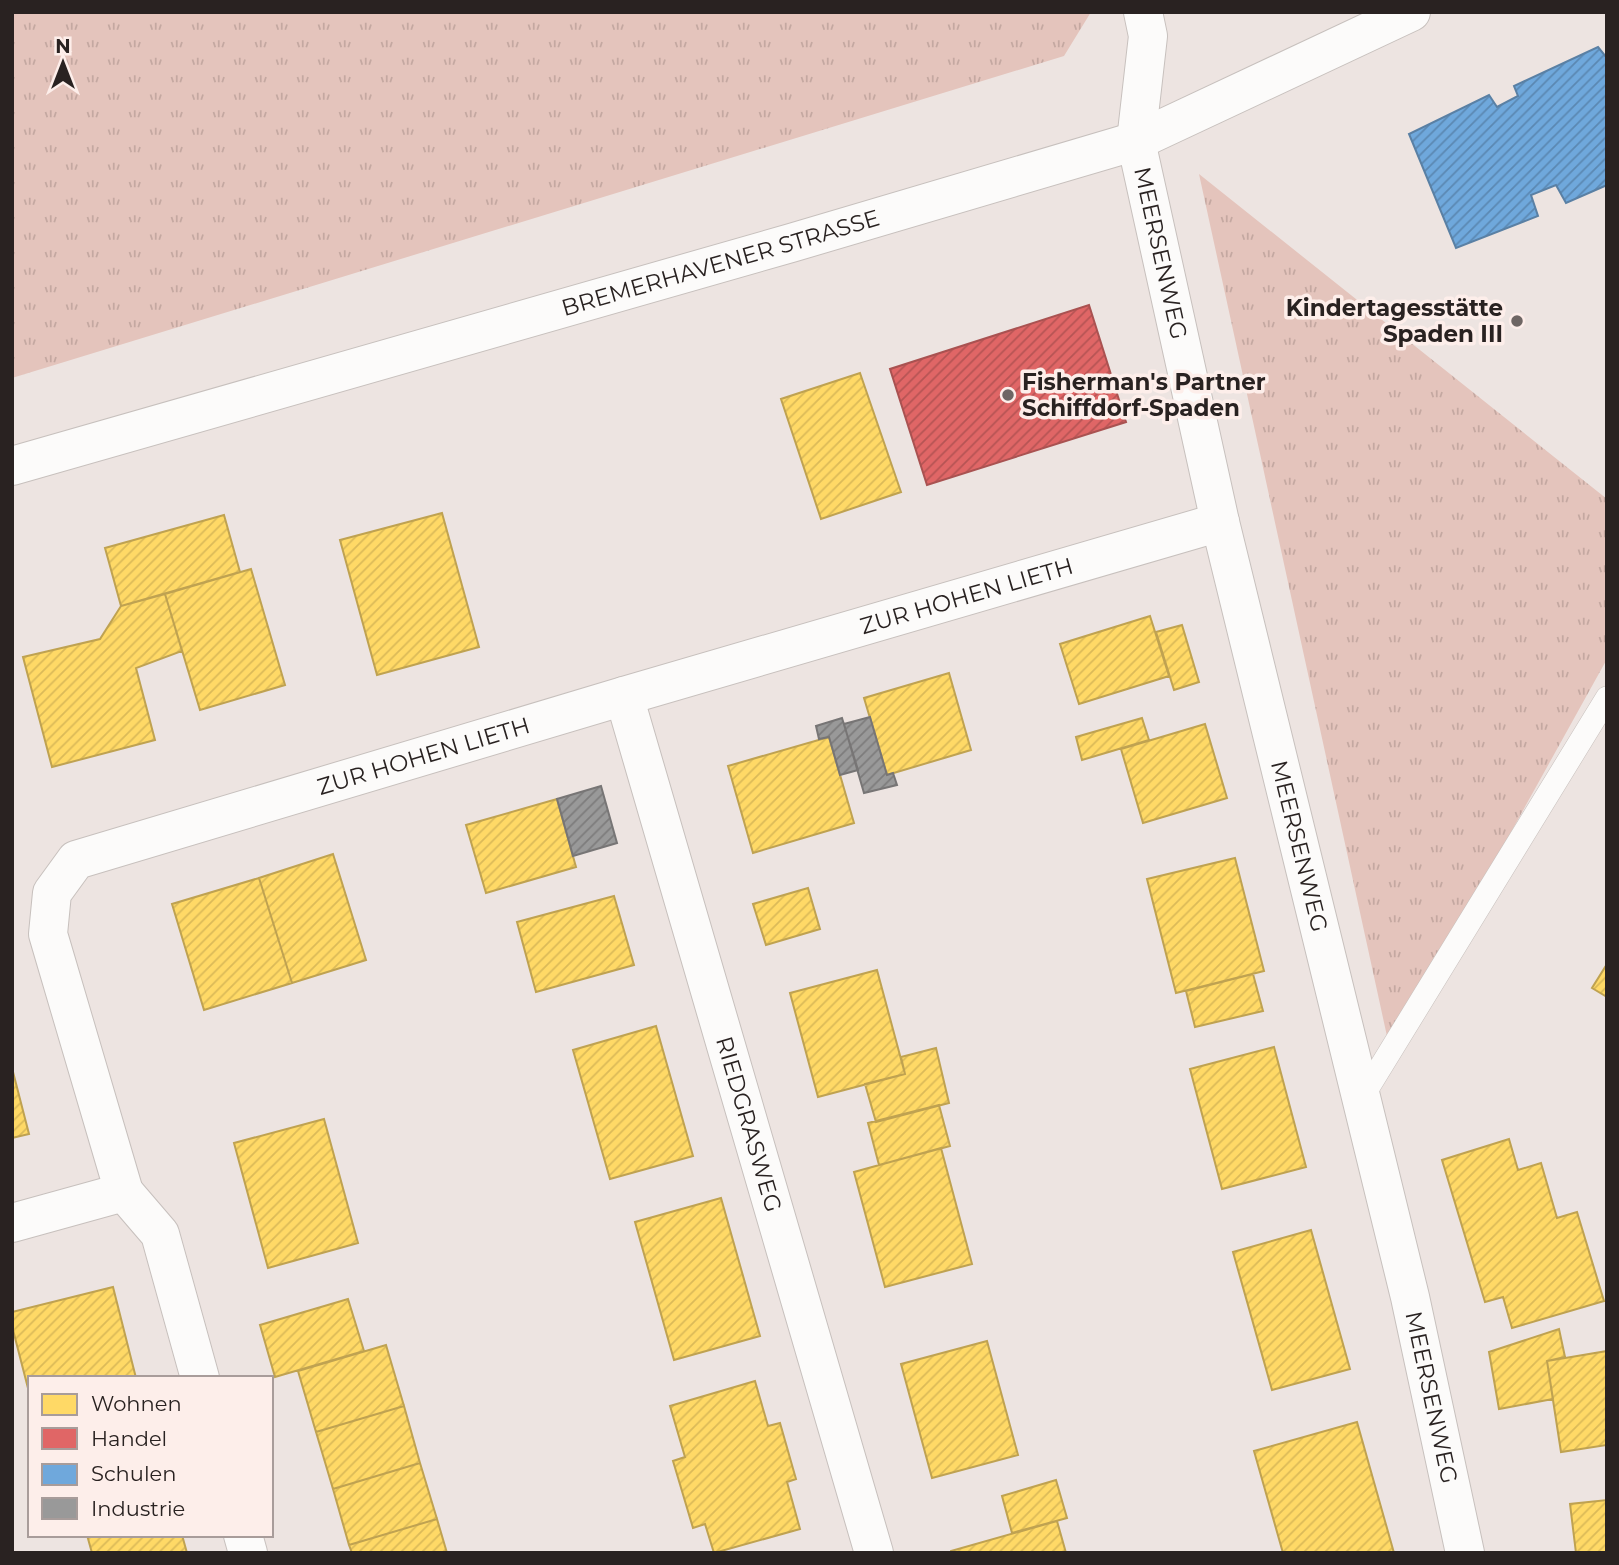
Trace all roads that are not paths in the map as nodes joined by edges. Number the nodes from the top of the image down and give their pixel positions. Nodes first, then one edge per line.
1 (1143, 12) edge
2 (1411, 12) edge
3 (1136, 141) junction
4 (12, 466) edge
5 (1220, 522) junction
6 (624, 696) junction
7 (1607, 698) edge
8 (1361, 1098) junction
9 (124, 1192) junction
10 (12, 1223) edge
11 (199, 1376) edge
12 (874, 1553) edge
13 (1465, 1553) edge

1 - 3 street, MEERSENWEG
2 - 3 street, BREMERHAVENER STRASSE
3 - 4 street, BREMERHAVENER STRASSE
3 - 5 street, MEERSENWEG
5 - 6 street, ZUR HOHEN LIETH
5 - 8 street, MEERSENWEG
6 - 9 street, ZUR HOHEN LIETH
6 - 12 street, RIEDGRASWEG
7 - 8 lane
8 - 13 street, MEERSENWEG
9 - 10 street
9 - 11 street

